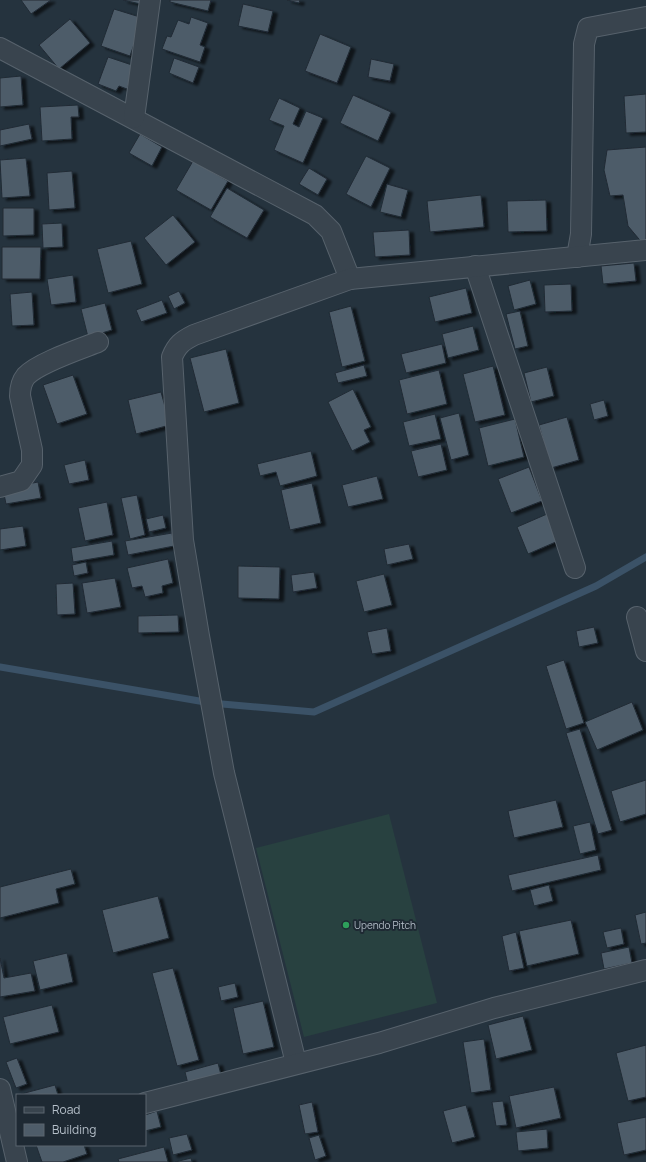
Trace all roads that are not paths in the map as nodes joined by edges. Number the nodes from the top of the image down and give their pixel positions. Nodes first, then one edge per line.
1 (150, 0) edge
2 (646, 17) edge
3 (0, 48) edge
4 (134, 118) junction
5 (646, 250) edge
6 (577, 257) junction
7 (475, 266) junction
8 (350, 279) junction
9 (98, 342) dead end
10 (0, 487) edge
11 (575, 568) dead end
12 (637, 617) dead end
13 (646, 651) edge
14 (646, 970) edge
15 (296, 1063) junction
16 (0, 1089) edge
17 (146, 1103) edge
18 (14, 1138) edge
19 (17, 1162) edge

1 - 4 street
2 - 6 street
3 - 4 street
4 - 8 street
5 - 6 street
6 - 7 street
7 - 8 street
7 - 11 street
8 - 15 street
9 - 10 street
12 - 13 street
14 - 15 street
15 - 17 street
16 - 18 street
18 - 19 street

